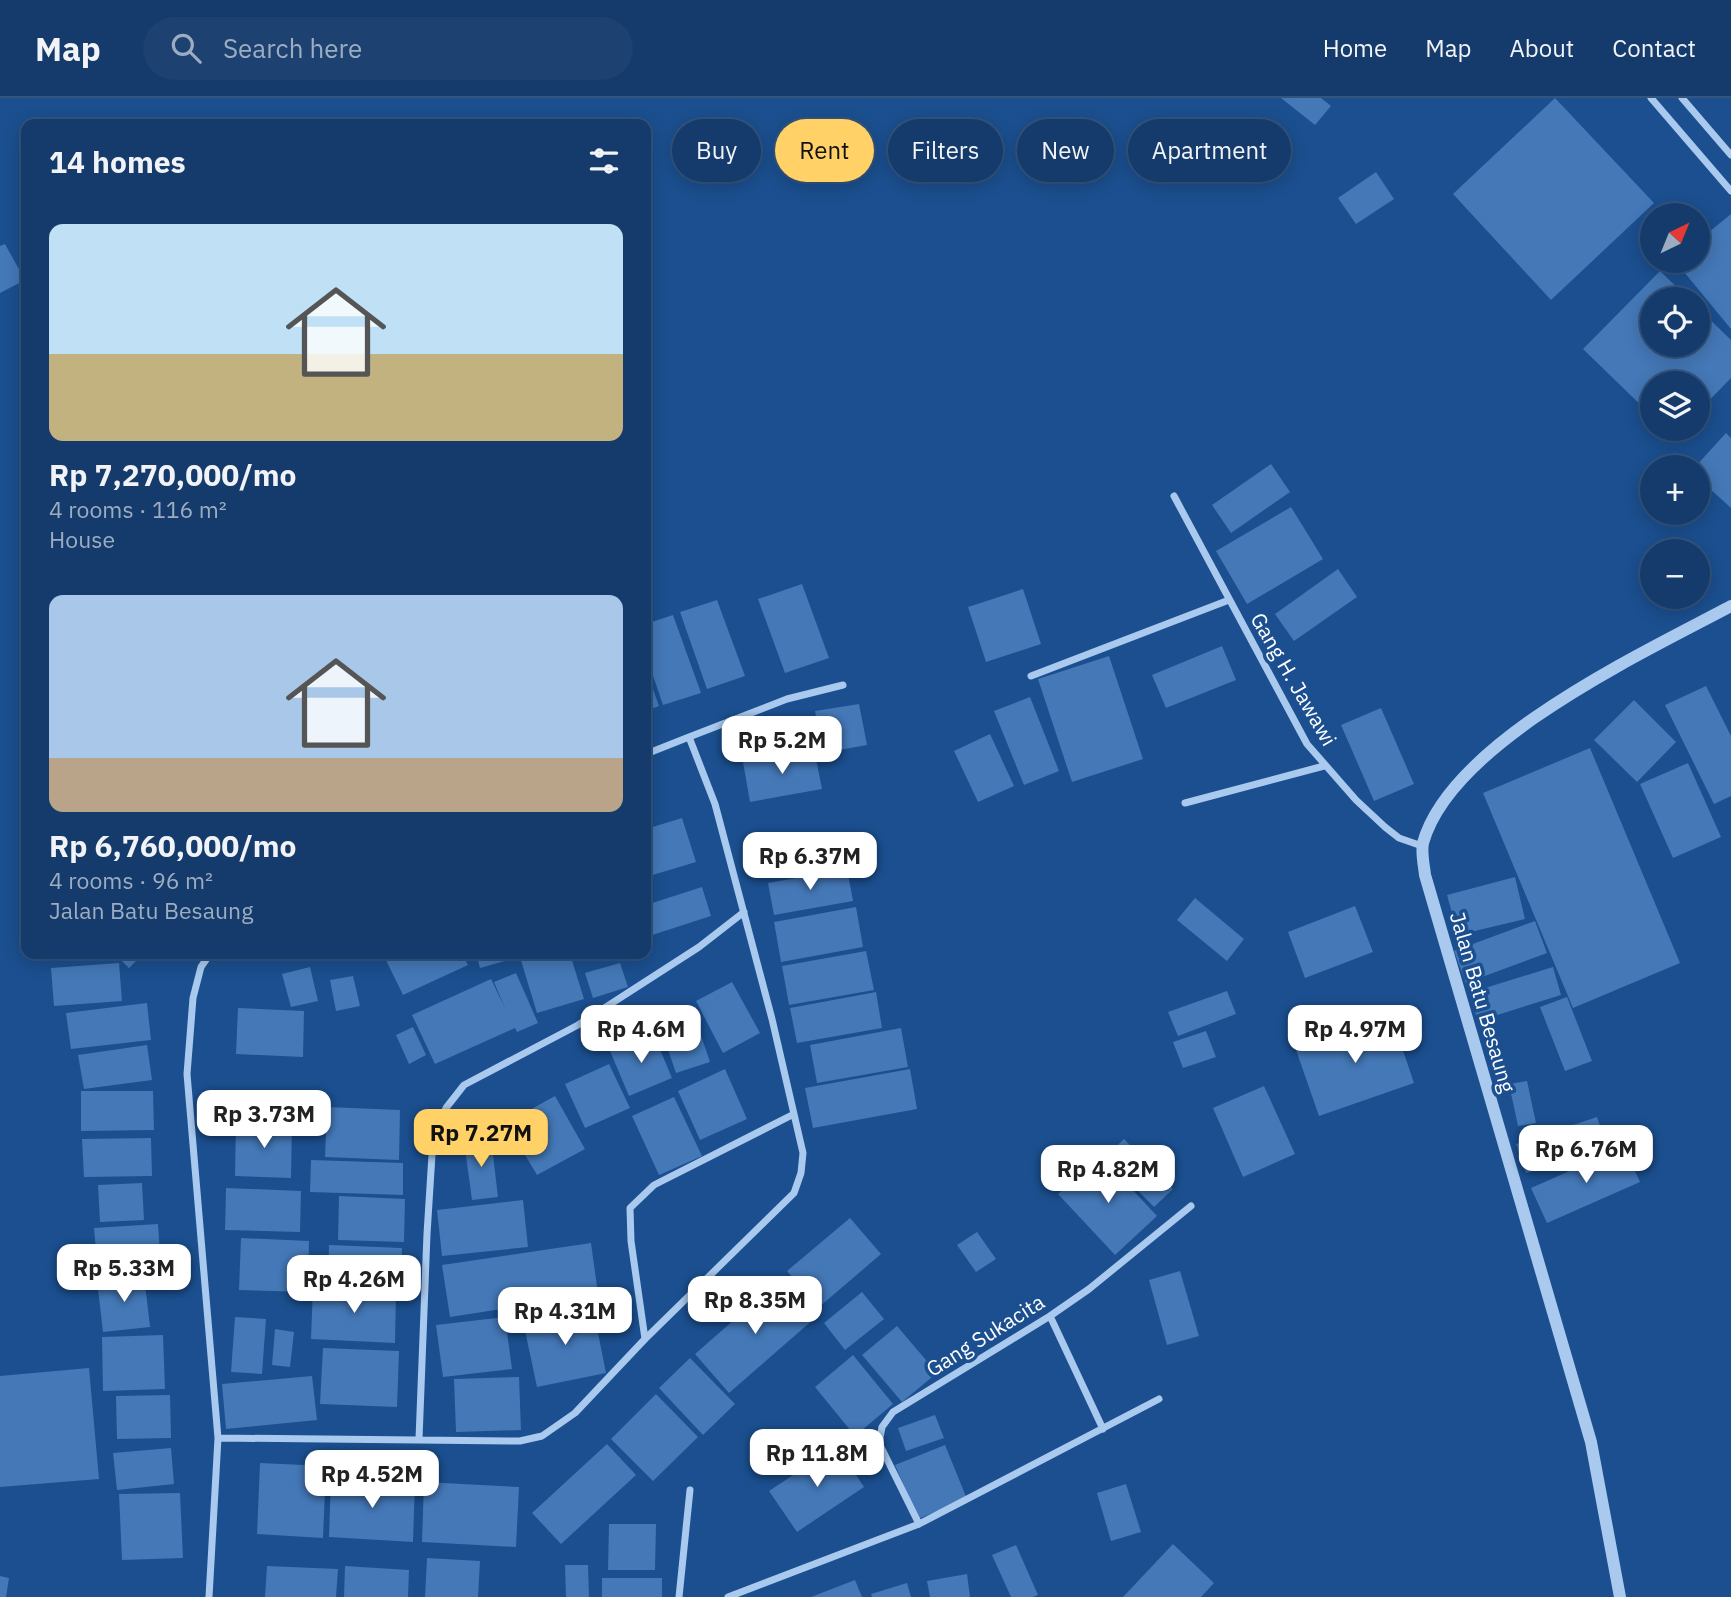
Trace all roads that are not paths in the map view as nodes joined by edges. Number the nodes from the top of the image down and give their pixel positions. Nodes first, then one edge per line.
1 (1651, 98) edge
2 (1682, 98) edge
3 (1731, 155) edge
4 (1731, 191) edge
5 (1174, 496) dead end
6 (1229, 600) junction
7 (1731, 606) edge
8 (1031, 676) dead end
9 (843, 685) dead end
10 (689, 737) junction
11 (651, 752) edge
12 (1324, 766) junction
13 (1185, 803) dead end
14 (1422, 846) junction
15 (744, 912) junction
16 (207, 959) edge
17 (794, 1114) junction
18 (1191, 1206) dead end
19 (1050, 1316) junction
20 (645, 1339) junction
21 (1159, 1399) dead end
22 (1103, 1429) junction
23 (218, 1438) junction
24 (419, 1439) junction
25 (690, 1490) dead end
26 (919, 1524) junction
27 (209, 1597) edge
28 (679, 1597) edge
29 (728, 1597) edge
30 (1620, 1597) edge

1 - 4 street
2 - 3 street
5 - 6 street, Gang H. Jawawi
6 - 8 street
6 - 12 street, Gang H. Jawawi
7 - 14 street, Jalan Batu Besaung
9 - 10 street
10 - 11 street
10 - 15 street
12 - 13 street
12 - 14 street, Gang H. Jawawi
14 - 30 street, Jalan Batu Besaung
15 - 17 street
15 - 24 street
16 - 23 street
17 - 20 street
17 - 20 street
18 - 19 street, Gang Sukacita
19 - 22 street
19 - 26 street, Gang Sukacita
20 - 24 street
21 - 22 street
22 - 26 street
23 - 24 street
23 - 27 street
25 - 28 street
26 - 29 street

